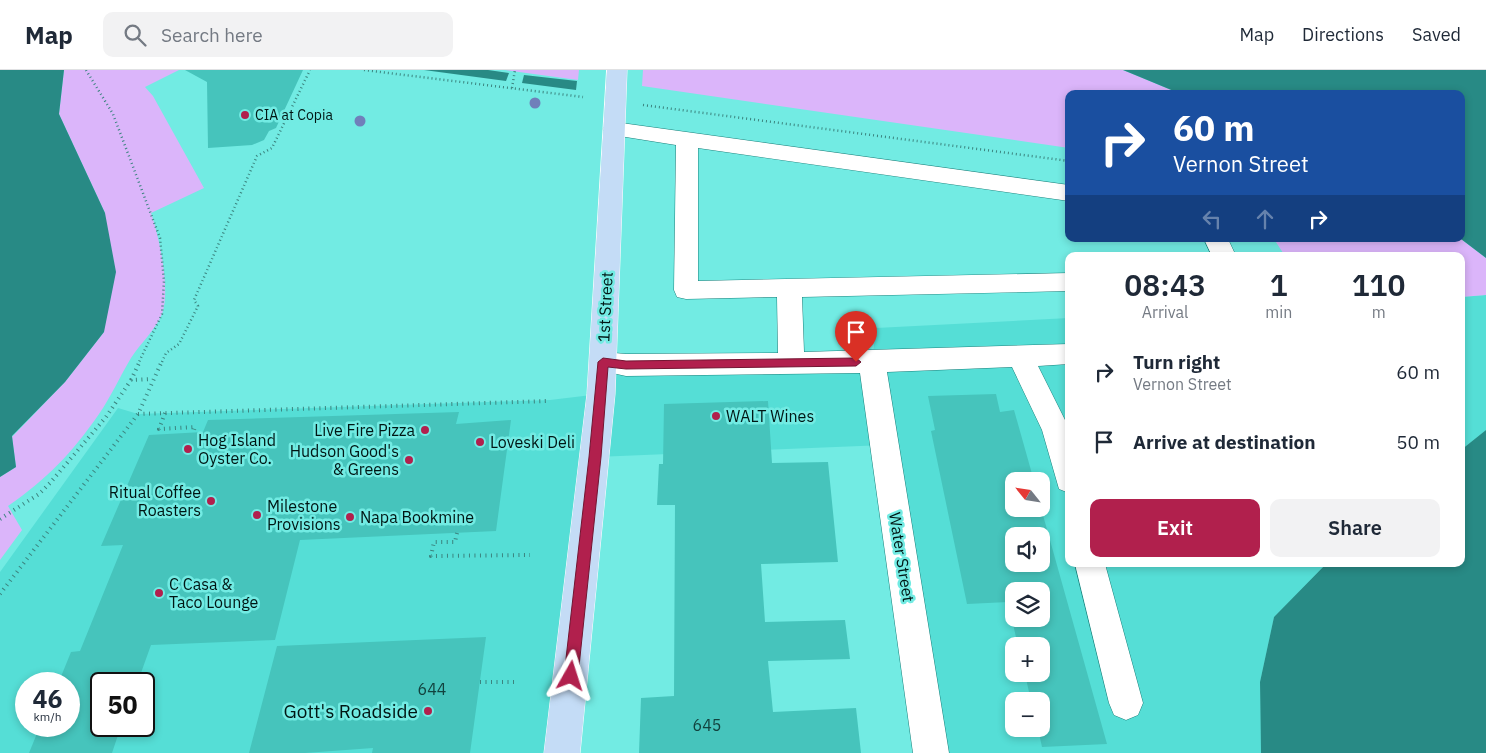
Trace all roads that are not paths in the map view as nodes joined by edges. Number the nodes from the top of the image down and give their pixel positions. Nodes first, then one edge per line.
1 (617, 70) edge
2 (614, 129) junction
3 (687, 139) junction
4 (1065, 192) edge
5 (1065, 282) edge
6 (789, 288) junction
7 (1065, 354) edge
8 (1020, 356) junction
9 (603, 362) junction
10 (791, 362) junction
11 (872, 362) junction
12 (1065, 465) edge
13 (1091, 567) edge
14 (1126, 703) dead end
15 (562, 753) edge
16 (931, 753) edge

1 - 2 main road, 1st Street
2 - 3 street
2 - 9 main road, 1st Street
3 - 4 street
3 - 6 street
5 - 6 street
6 - 10 street
7 - 8 street
8 - 11 street
8 - 12 street
9 - 10 street
9 - 15 main road, 1st Street
10 - 11 street
11 - 16 street, Water Street
13 - 14 street

